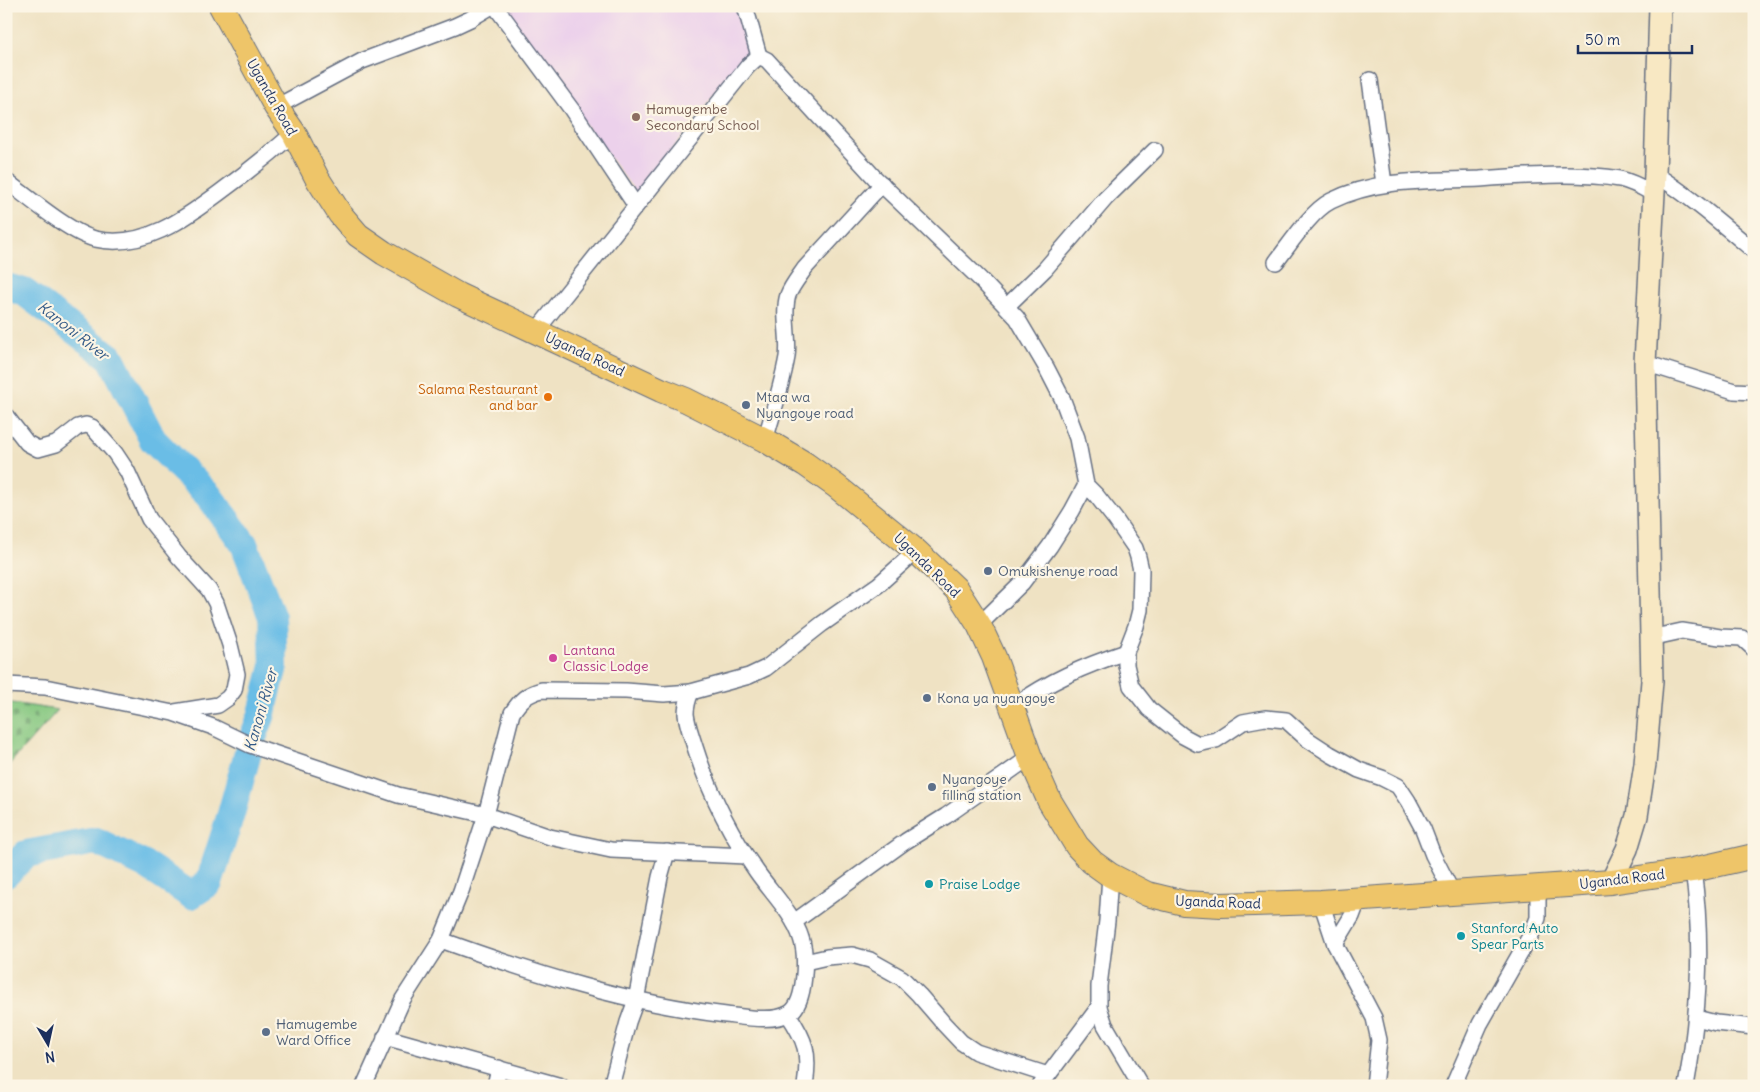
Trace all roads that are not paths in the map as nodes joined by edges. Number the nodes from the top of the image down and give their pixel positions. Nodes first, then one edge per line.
1 (221, 6) edge
2 (493, 6) edge
3 (745, 6) edge
4 (1660, 6) edge
5 (759, 56) junction
6 (1370, 80) dead end
7 (276, 107) junction
8 (294, 133) junction
9 (1155, 150) dead end
10 (6, 181) edge
11 (882, 184) junction
12 (1384, 184) junction
13 (1655, 184) junction
14 (636, 206) junction
15 (1754, 252) edge
16 (1276, 262) dead end
17 (1007, 306) junction
18 (537, 330) junction
19 (1645, 363) junction
20 (1754, 392) edge
21 (6, 416) edge
22 (765, 440) junction
23 (1086, 485) junction
24 (916, 551) junction
25 (979, 625) junction
26 (1650, 638) junction
27 (1754, 650) edge
28 (1126, 652) junction
29 (6, 685) edge
30 (691, 692) junction
31 (1013, 706) junction
32 (172, 713) junction
33 (1030, 757) junction
34 (486, 815) junction
35 (667, 852) junction
36 (746, 856) junction
37 (1754, 856) edge
38 (1693, 870) junction
39 (1110, 874) junction
40 (1611, 882) junction
41 (1538, 888) junction
42 (1453, 894) junction
43 (1358, 900) junction
44 (1321, 902) junction
45 (794, 922) junction
46 (441, 940) junction
47 (1335, 944) junction
48 (805, 962) junction
49 (636, 1000) junction
50 (1099, 1007) junction
51 (788, 1014) junction
52 (1696, 1018) junction
53 (1754, 1027) edge
54 (385, 1037) junction
55 (499, 1068) junction
56 (1044, 1081) edge
57 (364, 1086) edge
58 (495, 1086) edge
59 (562, 1086) edge
60 (611, 1086) edge
61 (805, 1086) edge
62 (1141, 1086) edge
63 (1374, 1086) edge
64 (1453, 1086) edge
65 (1686, 1086) edge

1 - 7 main road, Uganda Road
2 - 7 street
2 - 14 street
3 - 5 street
4 - 13 street
5 - 11 street
5 - 14 street
6 - 12 street
7 - 8 main road, Uganda Road
8 - 10 street
8 - 18 main road, Uganda Road
9 - 17 street
11 - 17 street
11 - 22 street
12 - 13 street
12 - 16 street
13 - 15 street
13 - 19 street
14 - 18 street
17 - 23 street
18 - 22 main road, Uganda Road
19 - 20 street
19 - 26 street
21 - 32 street
22 - 24 main road, Uganda Road
23 - 25 street
23 - 28 street
24 - 25 main road, Uganda Road
24 - 30 street
25 - 31 main road, Uganda Road
26 - 27 street
26 - 40 street
28 - 31 street
28 - 42 street
29 - 32 street
30 - 34 street
30 - 36 street
31 - 33 main road, Uganda Road
32 - 34 street
33 - 39 main road, Uganda Road
33 - 45 street
34 - 35 street
34 - 46 street
35 - 36 street
35 - 49 street
36 - 45 street
37 - 38 main road, Uganda Road
38 - 40 main road, Uganda Road
38 - 52 street
39 - 44 main road, Uganda Road
39 - 50 street
40 - 41 main road, Uganda Road
41 - 42 main road, Uganda Road
41 - 64 street
42 - 43 main road, Uganda Road
43 - 44 main road, Uganda Road
43 - 47 street
44 - 47 street
45 - 48 street
46 - 49 street
46 - 54 street
47 - 63 street
48 - 51 street
48 - 56 street
49 - 51 street
49 - 60 street
50 - 56 street
50 - 62 street
51 - 61 street
52 - 53 street
52 - 65 street
54 - 55 street
54 - 57 street
55 - 58 street
55 - 59 street

